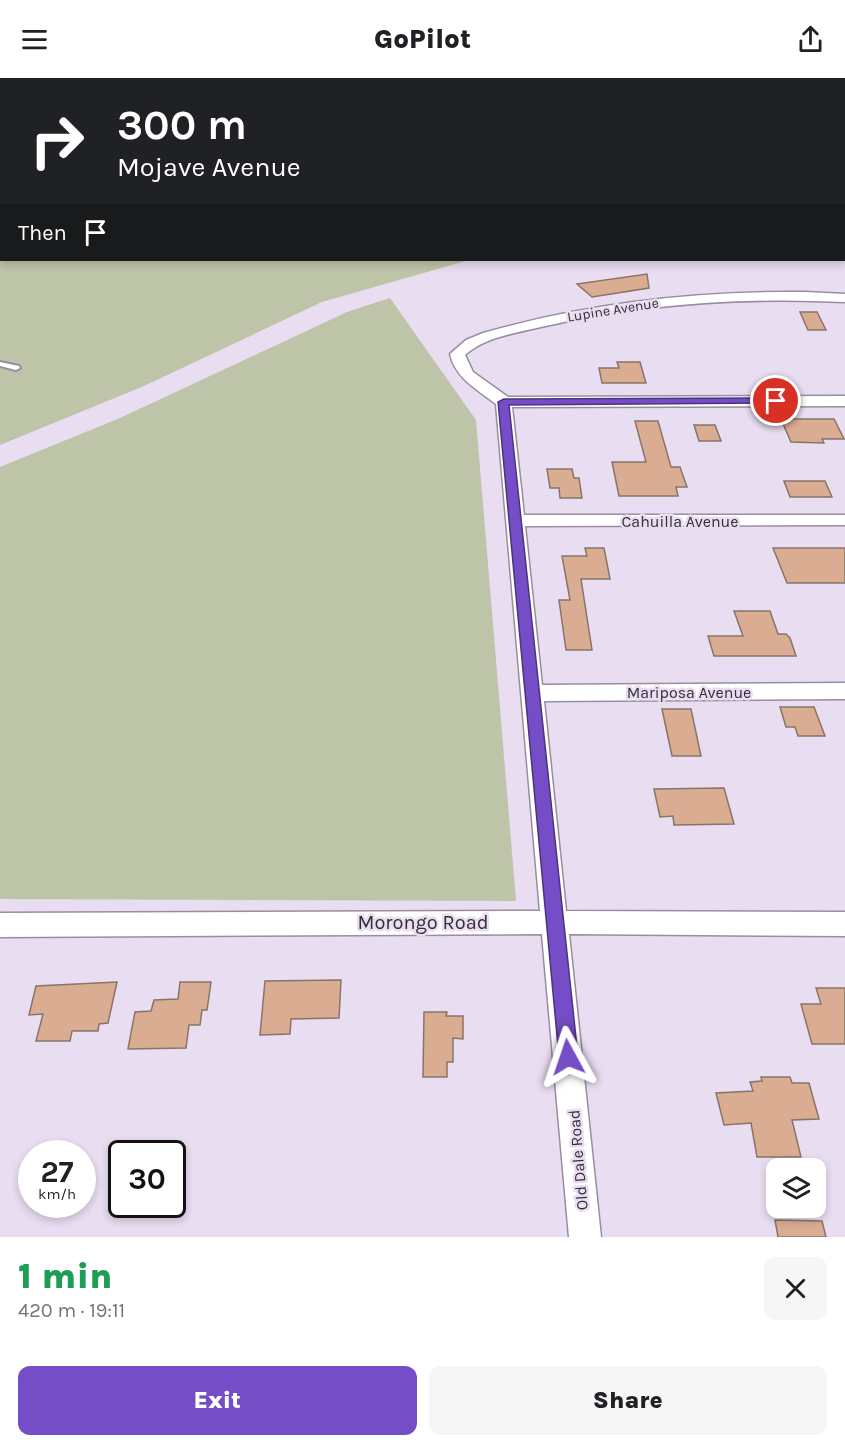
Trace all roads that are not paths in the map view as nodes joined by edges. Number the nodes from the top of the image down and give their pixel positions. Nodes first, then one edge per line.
1 (845, 298) edge
2 (0, 364) edge
3 (16, 368) dead end
4 (845, 401) edge
5 (504, 402) junction
6 (845, 520) edge
7 (514, 521) junction
8 (845, 692) edge
9 (533, 693) junction
10 (555, 922) junction
11 (845, 924) edge
12 (0, 925) edge
13 (585, 1237) edge

1 - 5 street, Lupine Avenue
2 - 3 lane
4 - 5 street
5 - 7 street, Old Dale Road
6 - 7 street, Cahuilla Avenue
7 - 9 street, Old Dale Road
8 - 9 street, Mariposa Avenue
9 - 10 street, Old Dale Road
10 - 11 street, Morongo Road
10 - 12 street, Morongo Road
10 - 13 street, Old Dale Road

